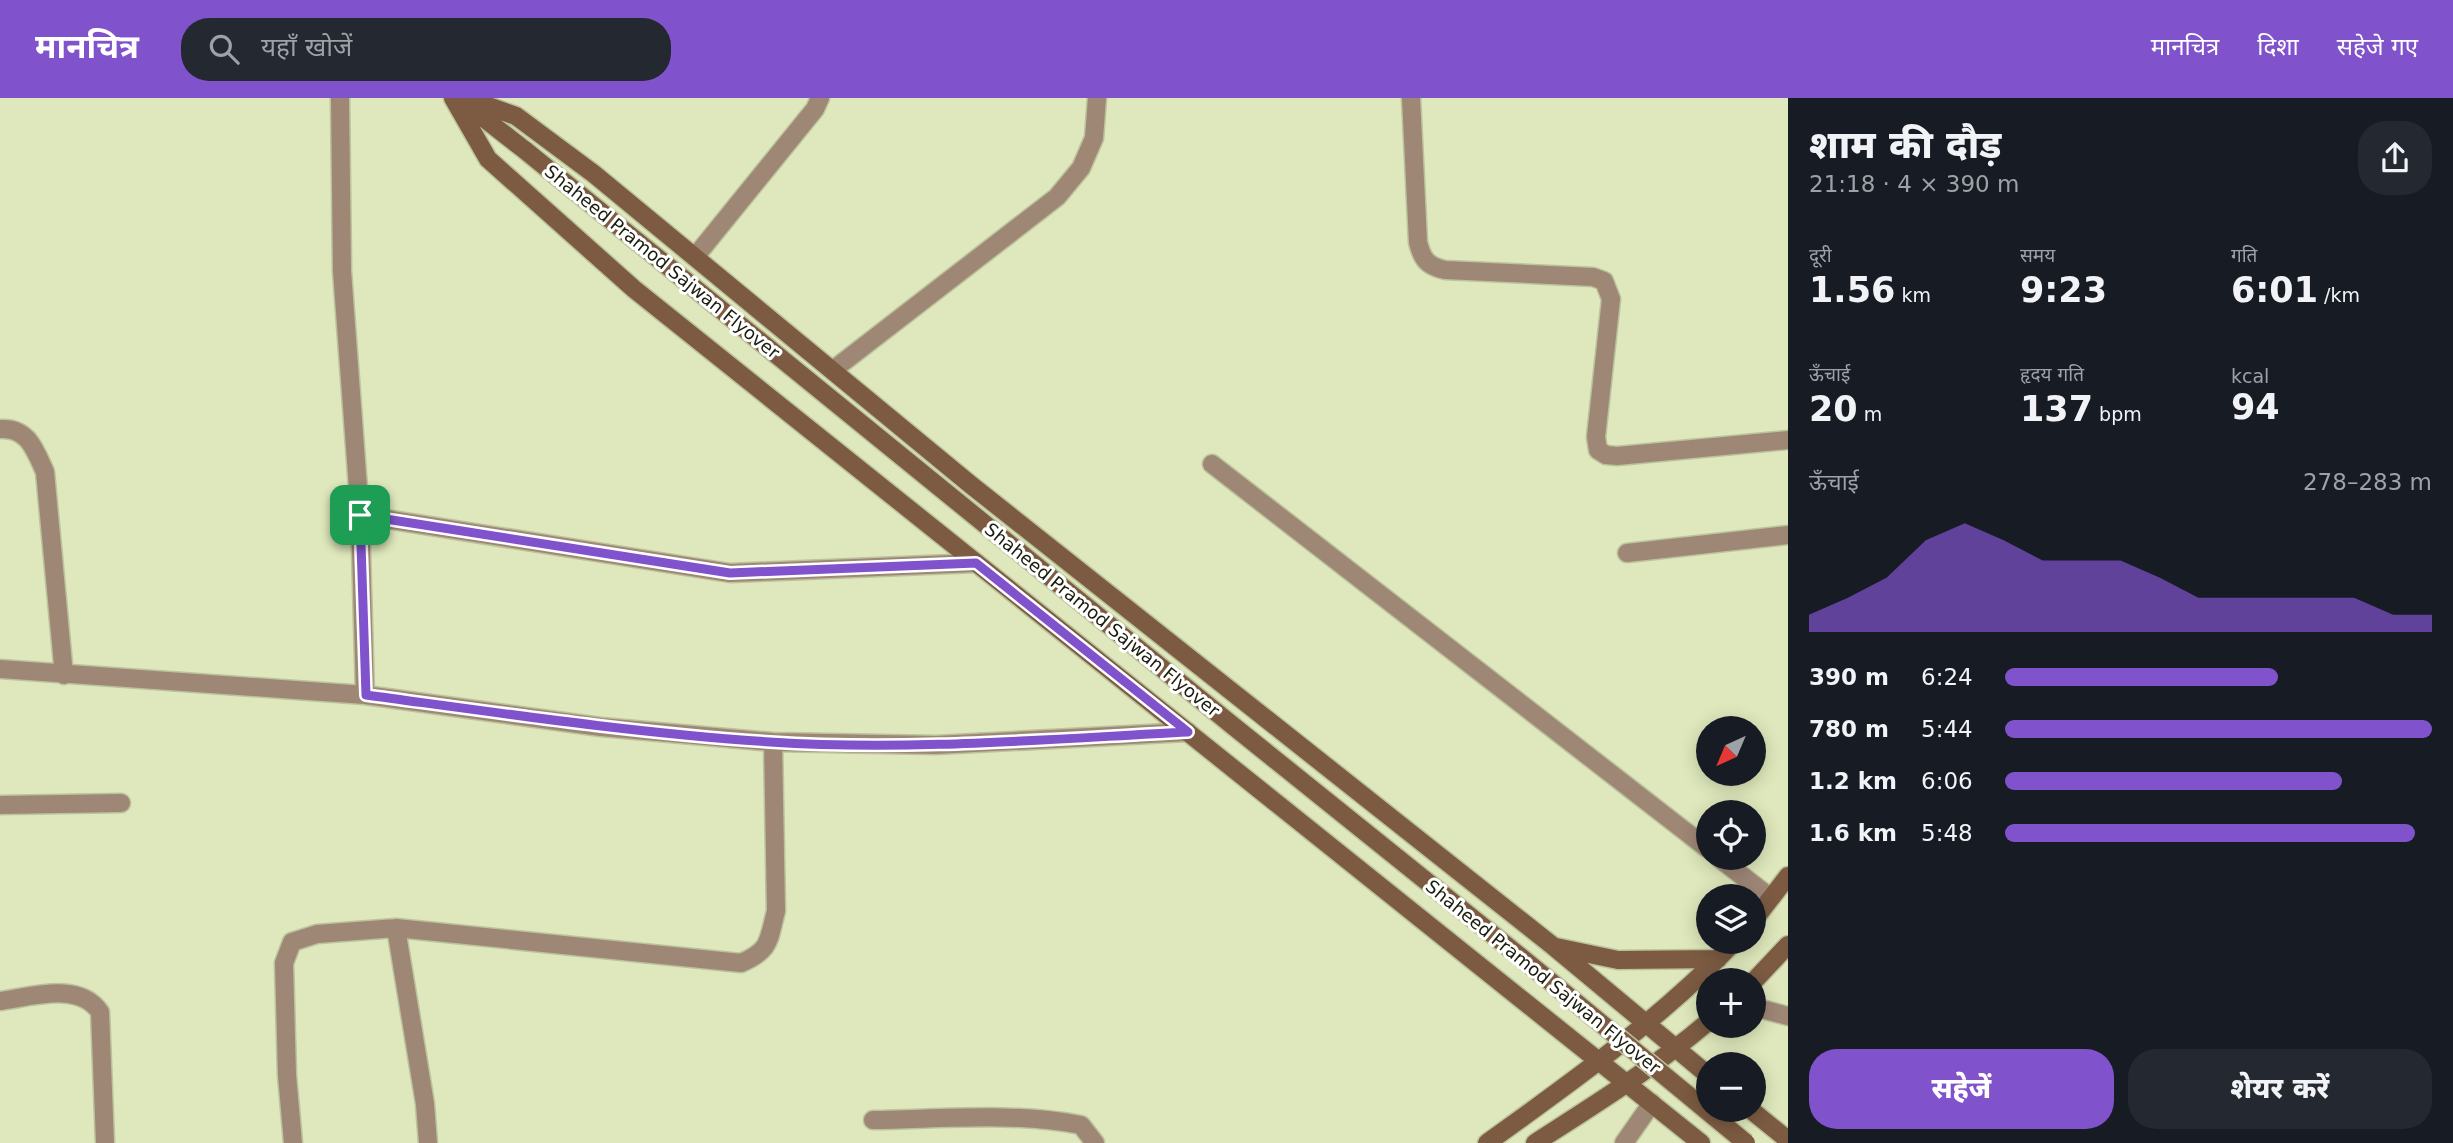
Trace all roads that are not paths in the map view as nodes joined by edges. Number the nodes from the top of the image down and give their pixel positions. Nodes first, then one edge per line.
1 (340, 98) edge
2 (455, 98) edge
3 (466, 98) edge
4 (820, 98) edge
5 (1097, 98) edge
6 (1411, 98) edge
7 (695, 257) junction
8 (833, 370) junction
9 (0, 429) edge
10 (1788, 440) edge
11 (1212, 464) dead end
12 (360, 515) junction
13 (1788, 535) edge
14 (1627, 553) dead end
15 (976, 563) junction
16 (0, 669) edge
17 (64, 675) junction
18 (366, 695) junction
19 (1188, 732) junction
20 (772, 742) junction
21 (121, 803) dead end
22 (0, 805) edge
23 (1696, 840) edge
24 (1735, 870) edge
25 (1788, 876) edge
26 (1771, 898) junction
27 (1766, 904) edge
28 (396, 928) junction
29 (1553, 946) junction
30 (1788, 946) edge
31 (1723, 954) edge
32 (1718, 959) junction
33 (1766, 969) edge
34 (0, 1001) edge
35 (1766, 1010) edge
36 (1788, 1016) edge
37 (1646, 1023) junction
38 (1696, 1032) edge
39 (1676, 1049) junction
40 (1597, 1061) junction
41 (1696, 1065) edge
42 (1626, 1085) junction
43 (1652, 1103) junction
44 (873, 1120) dead end
45 (1766, 1122) edge
46 (1788, 1140) edge
47 (105, 1143) edge
48 (293, 1143) edge
49 (428, 1143) edge
50 (1096, 1143) edge
51 (1487, 1143) edge
52 (1535, 1143) edge
53 (1624, 1143) edge
54 (1701, 1143) edge
55 (1746, 1143) edge

1 - 12 street
2 - 15 street
2 - 55 street, Shaheed Pramod Sajwan Flyover, bridge
3 - 7 street
4 - 7 street
5 - 8 street
6 - 10 street
7 - 8 street
8 - 29 street
9 - 17 street
11 - 23 street
12 - 15 street
12 - 18 street
13 - 14 street
15 - 19 street
16 - 17 street
17 - 18 street
18 - 20 street
19 - 20 street
19 - 40 street
20 - 28 street
21 - 22 street
24 - 26 street
25 - 26 street
26 - 27 street
28 - 48 street
28 - 49 street
29 - 32 street
29 - 37 street
30 - 33 street
31 - 32 street
32 - 37 street
34 - 47 street
35 - 36 street
37 - 39 street
37 - 40 street
38 - 39 street
39 - 41 street
39 - 42 street
40 - 42 street
40 - 51 street
42 - 43 street
42 - 52 street
43 - 53 street
43 - 54 street
44 - 50 street
45 - 46 street

